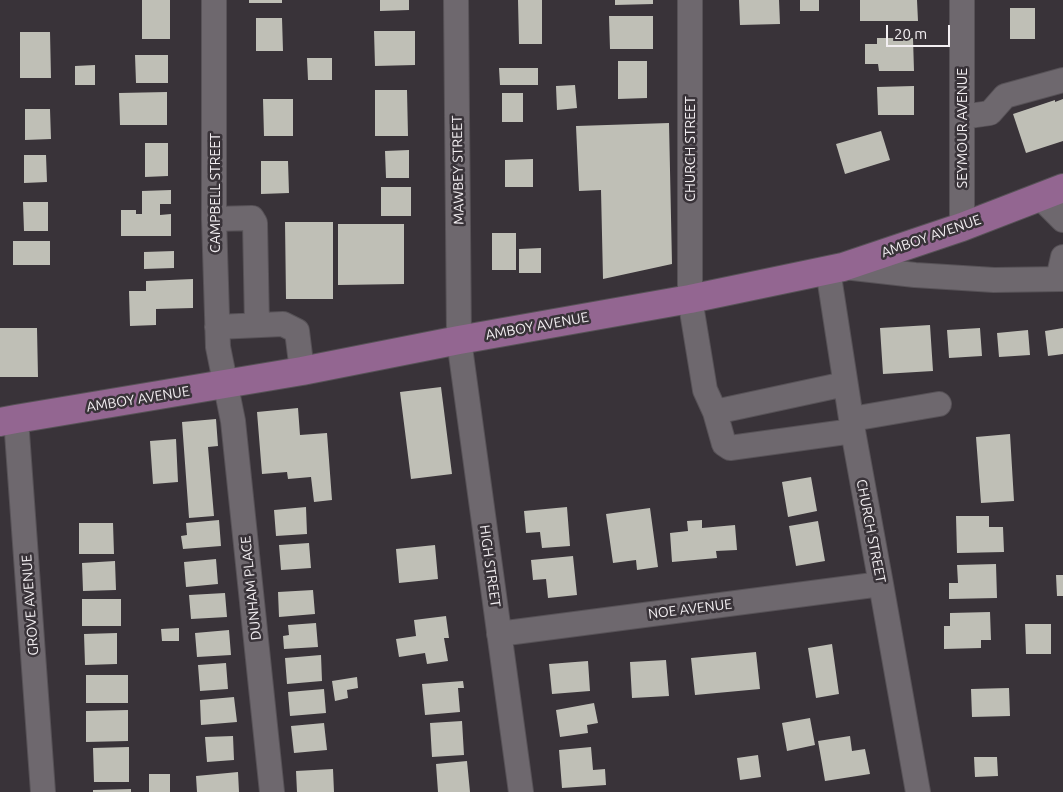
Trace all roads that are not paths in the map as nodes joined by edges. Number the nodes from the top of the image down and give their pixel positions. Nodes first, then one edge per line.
1 (214, 0) edge
2 (456, 0) edge
3 (690, 0) edge
4 (962, 0) edge
5 (1063, 80) edge
6 (962, 117) junction
7 (1052, 192) edge
8 (214, 220) junction
9 (1063, 220) edge
10 (962, 227) junction
11 (836, 268) junction
12 (1061, 271) edge
13 (690, 299) junction
14 (256, 325) junction
15 (217, 326) junction
16 (459, 340) junction
17 (302, 371) junction
18 (226, 384) junction
19 (845, 384) junction
20 (939, 404) dead end
21 (715, 412) junction
22 (8, 421) edge
23 (852, 425) junction
24 (881, 584) junction
25 (499, 634) junction
26 (44, 792) edge
27 (272, 792) edge
28 (521, 792) edge
29 (918, 792) edge

1 - 8 street, CAMPBELL STREET
2 - 16 street, MAWBEY STREET
3 - 13 street, CHURCH STREET
4 - 6 street, SEYMOUR AVENUE
5 - 6 street
6 - 10 street, SEYMOUR AVENUE
7 - 9 street
7 - 10 main road, AMBOY AVENUE
8 - 14 street
8 - 15 street, CAMPBELL STREET
10 - 11 main road, AMBOY AVENUE
11 - 12 street
11 - 13 main road, AMBOY AVENUE
11 - 19 street, CHURCH STREET
13 - 16 main road, AMBOY AVENUE
13 - 21 street, CHURCH STREET
14 - 15 street
14 - 17 street
15 - 18 street, CAMPBELL STREET
16 - 17 main road, AMBOY AVENUE
16 - 25 street, HIGH STREET
17 - 18 main road, AMBOY AVENUE
18 - 22 main road, AMBOY AVENUE
18 - 27 street, DUNHAM PLACE
19 - 21 street
19 - 23 street, CHURCH STREET
20 - 23 street, CHURCH STREET
21 - 23 street, CHURCH STREET
22 - 26 street, GROVE AVENUE
23 - 24 street, CHURCH STREET
24 - 25 street, NOE AVENUE
24 - 29 street, CHURCH STREET
25 - 28 street, HIGH STREET

